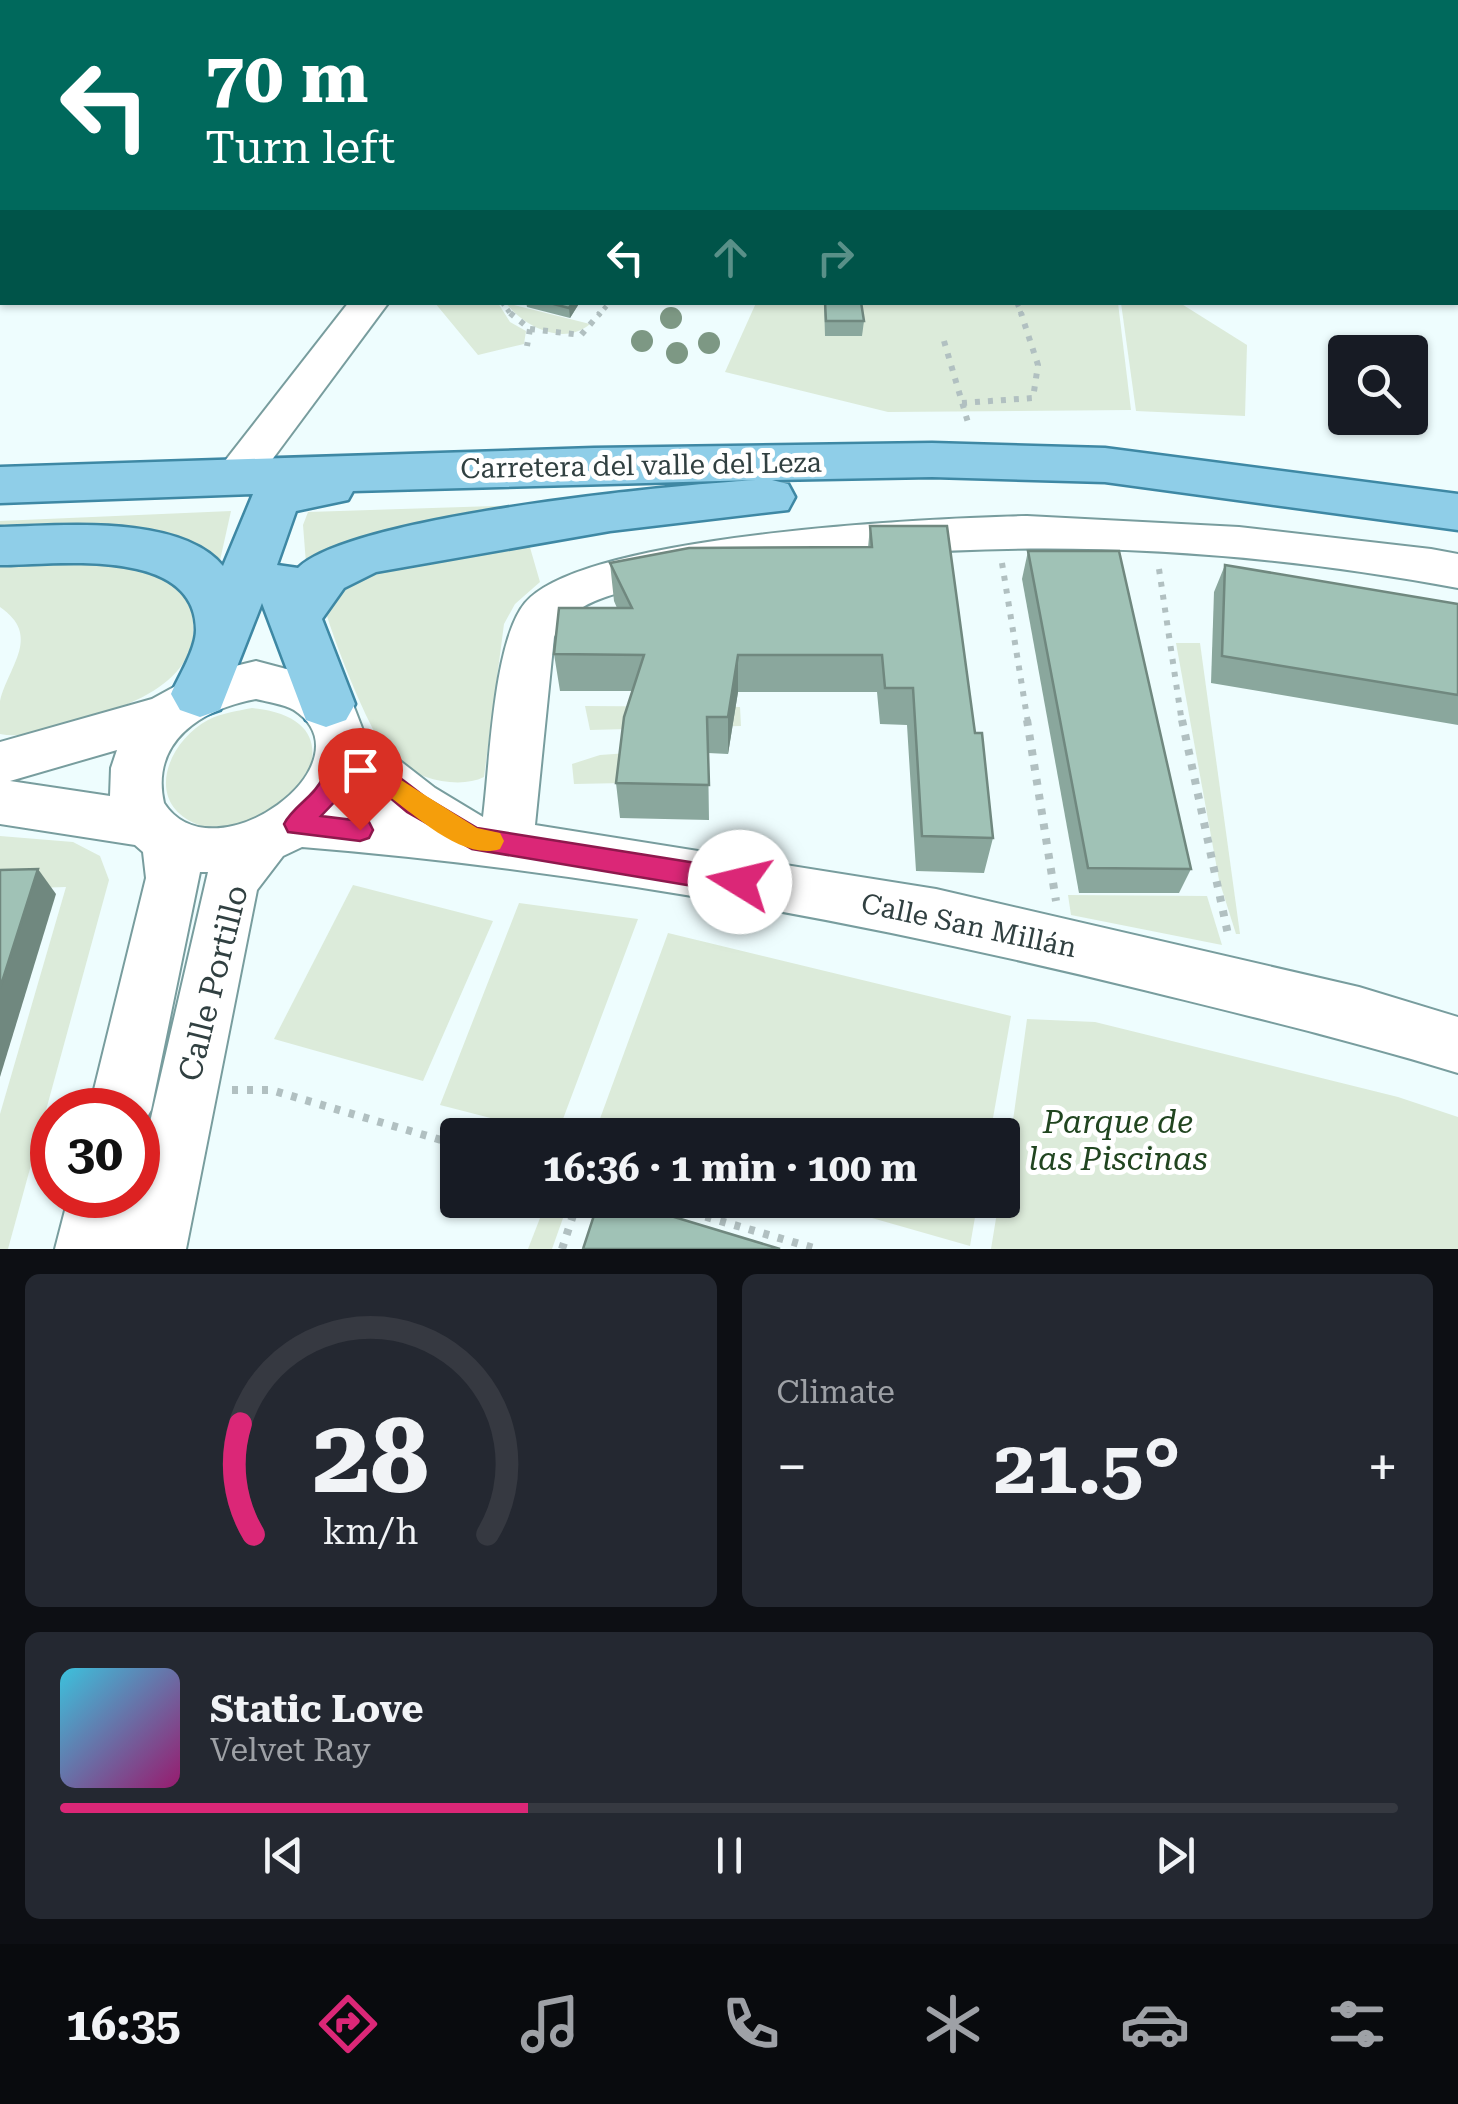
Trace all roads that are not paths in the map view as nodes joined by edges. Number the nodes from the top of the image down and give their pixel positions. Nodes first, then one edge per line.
1 (368, 305) edge
2 (1113, 480) junction
3 (0, 484) edge
4 (1281, 487) junction
5 (256, 488) junction
6 (0, 498) edge
7 (0, 508) edge
8 (1458, 512) edge
9 (0, 546) edge
10 (1458, 572) edge
11 (296, 617) junction
12 (224, 632) junction
13 (184, 705) junction
14 (335, 725) junction
15 (5, 769) edge
16 (158, 832) junction
17 (280, 834) junction
18 (489, 840) junction
19 (1458, 1046) edge
20 (125, 1088) edge
21 (95, 1218) edge
22 (88, 1249) edge
23 (153, 1249) edge

1 - 5 street
2 - 4 main road, Carretera del valle del Leza
2 - 5 main road, Carretera del valle del Leza
2 - 11 main road
3 - 5 main road, Carretera del valle del Leza
4 - 5 main road, Carretera del valle del Leza
4 - 8 main road, Carretera del valle del Leza
5 - 6 main road
5 - 7 main road, Carretera del valle del Leza
5 - 11 main road
5 - 12 main road
9 - 12 main road
10 - 18 street
11 - 14 main road
12 - 13 main road
13 - 14 street
13 - 15 street
13 - 16 street
14 - 17 street
14 - 18 street, Calle San Millán
15 - 16 street
16 - 17 street
16 - 20 street, Calle Portillo
17 - 18 street, Calle San Millán
17 - 23 street, Calle Portillo
18 - 19 street, Calle San Millán
21 - 22 street

